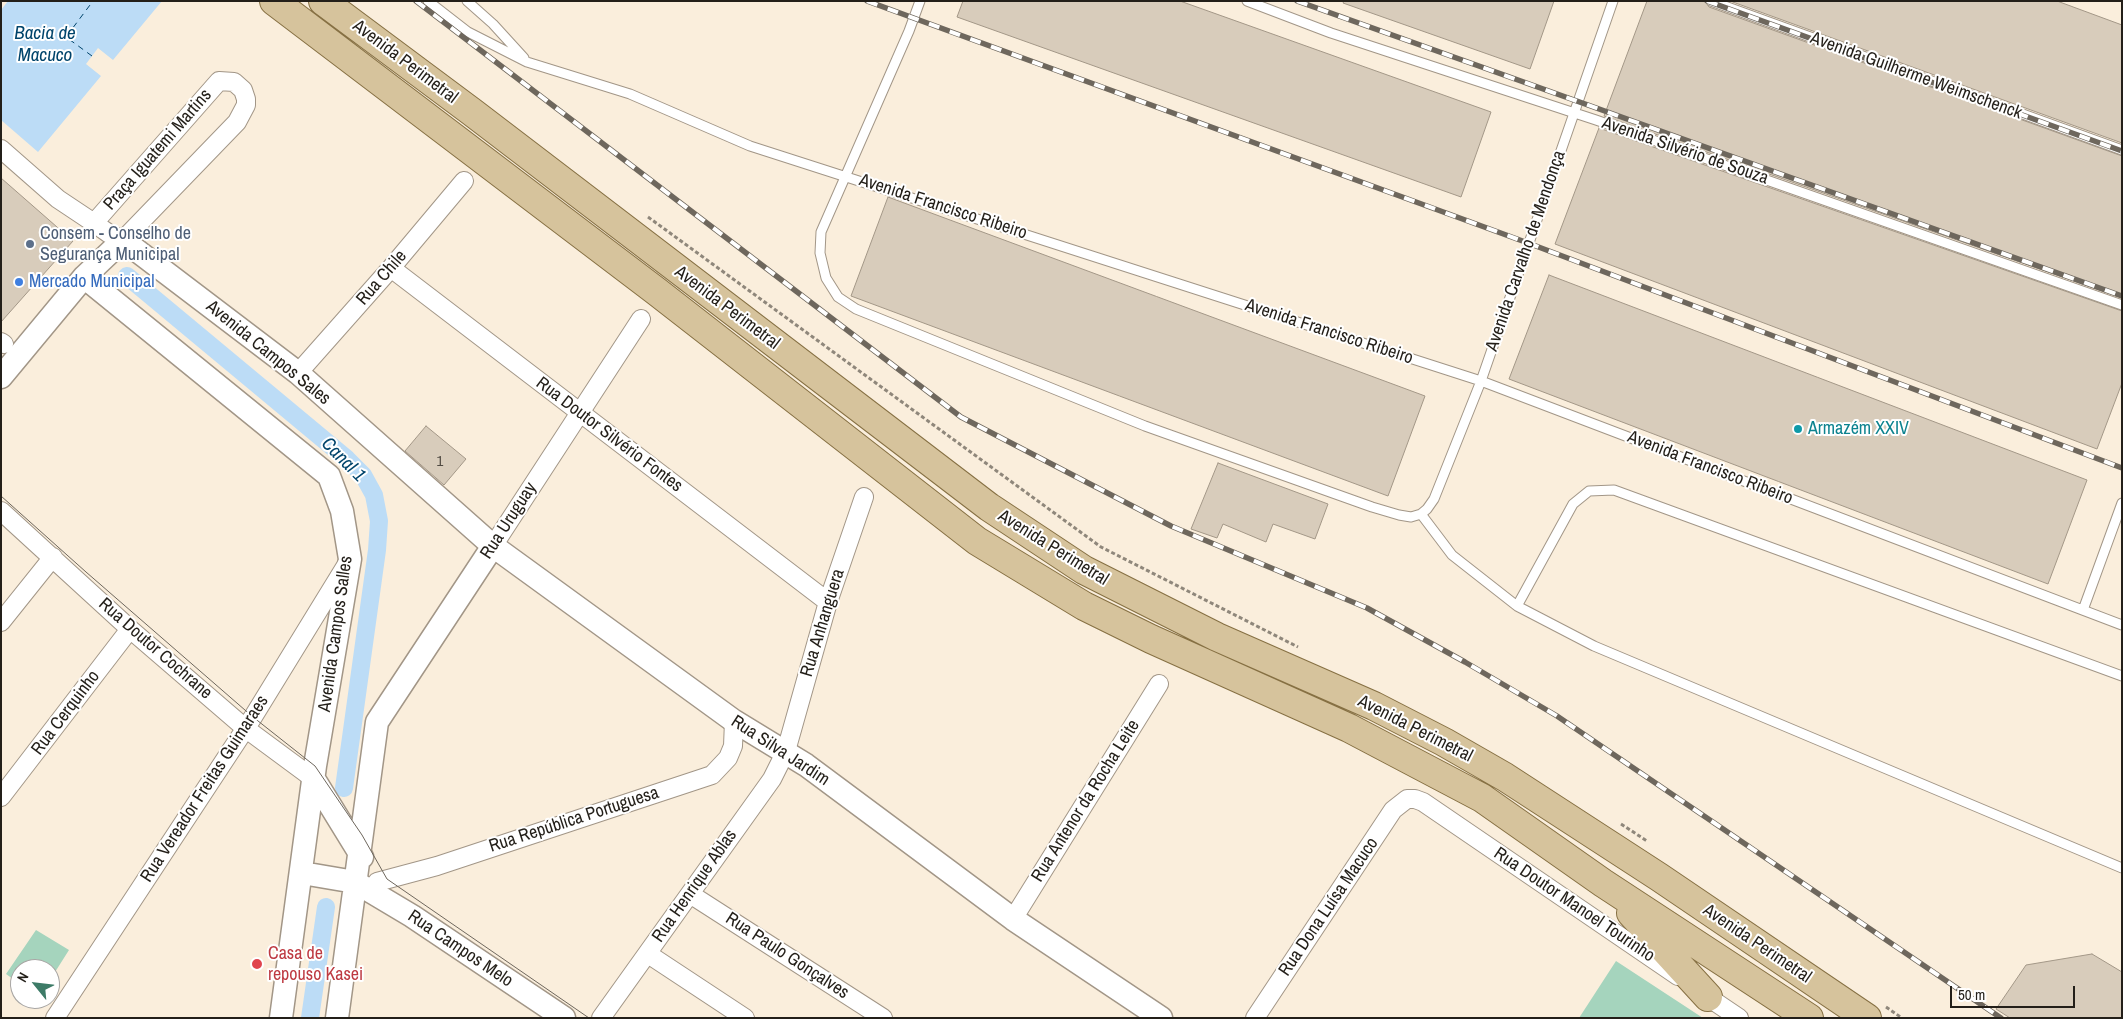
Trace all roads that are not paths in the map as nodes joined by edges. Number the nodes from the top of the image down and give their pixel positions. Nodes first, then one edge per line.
1 (274, 1) edge
2 (323, 1) edge
3 (428, 1) edge
4 (467, 1) edge
5 (920, 1) edge
6 (1247, 1) edge
7 (1613, 1) edge
8 (1711, 1) edge
9 (527, 62) junction
10 (1574, 112) junction
11 (1, 149) edge
12 (2122, 150) edge
13 (845, 176) junction
14 (464, 181) dead end
15 (94, 223) junction
16 (123, 240) junction
17 (391, 268) junction
18 (84, 278) junction
19 (2122, 305) edge
20 (641, 319) dead end
21 (298, 373) junction
22 (1, 377) edge
23 (1481, 381) junction
24 (580, 413) junction
25 (408, 472) joint
26 (864, 497) dead end
27 (2122, 503) edge
28 (1, 511) edge
29 (1420, 514) junction
30 (493, 546) junction
31 (53, 557) junction
32 (350, 558) junction
33 (828, 602) junction
34 (1517, 606) junction
35 (2083, 610) junction
36 (1, 622) edge
37 (2122, 625) edge
38 (130, 629) junction
39 (2122, 676) edge
40 (1159, 684) dead end
41 (734, 720) junction
42 (245, 728) junction
43 (786, 751) junction
44 (314, 779) junction
45 (1, 797) edge
46 (1407, 799) joint
47 (359, 854) junction
48 (2122, 868) edge
49 (302, 873) junction
50 (1603, 883) junction
51 (373, 888) junction
52 (690, 894) junction
53 (1013, 919) junction
54 (648, 954) junction
55 (1708, 997) junction
56 (1876, 1012) edge
57 (55, 1018) edge
58 (281, 1018) edge
59 (337, 1018) edge
60 (564, 1018) edge
61 (601, 1018) edge
62 (745, 1018) edge
63 (883, 1018) edge
64 (1161, 1018) edge
65 (1255, 1018) edge
66 (1739, 1018) edge
67 (1809, 1018) edge

1 - 50 main road, Avenida Perimetral
2 - 56 main road, Avenida Perimetral
3 - 9 lane, Avenida Francisco Ribeiro
4 - 9 lane
5 - 13 lane
6 - 10 lane, Avenida Silvério de Souza
7 - 10 lane, Avenida Carvalho de Mendonça
8 - 12 lane, Avenida Guilherme Weimschenck
9 - 13 lane, Avenida Francisco Ribeiro
10 - 19 lane, Avenida Silvério de Souza
10 - 23 lane, Avenida Carvalho de Mendonça
11 - 15 street, Praça Iguatemi Martins
13 - 23 lane, Avenida Francisco Ribeiro
13 - 29 lane
14 - 17 street, Rua Chile
15 - 16 street, Praça Iguatemi Martins
15 - 16 street, Praça Iguatemi Martins
16 - 18 street
16 - 21 street, Avenida Campos Sales
17 - 21 street, Rua Chile
17 - 24 street, Rua Doutor Silvério Fontes
18 - 22 street
18 - 32 street, Avenida Campos Salles
20 - 24 street, Rua Uruguay
21 - 25 street, Avenida Campos Sales
23 - 29 lane, Avenida Carvalho de Mendonça
23 - 35 lane, Avenida Francisco Ribeiro
24 - 30 street, Rua Uruguay
24 - 33 street, Rua Doutor Silvério Fontes
25 - 30 street, Rua Silva Jardim
26 - 33 street, Rua Anhanguera
27 - 35 lane
28 - 31 street, Rua Doutor Cochrane
29 - 34 lane
30 - 41 street, Rua Silva Jardim
30 - 47 street, Rua Uruguay
31 - 36 street
31 - 38 street, Rua Doutor Cochrane
32 - 42 street, Rua Vereador Freitas Guimaraes
32 - 44 street, Avenida Campos Salles
33 - 43 street, Rua Anhanguera
34 - 39 lane
34 - 48 lane
35 - 37 lane, Avenida Francisco Ribeiro
38 - 42 street, Rua Doutor Cochrane
38 - 45 street, Rua Cerquinho
40 - 53 street, Rua Antenor da Rocha Leite
41 - 43 street, Rua Silva Jardim
41 - 51 street, Rua República Portuguesa
42 - 44 street, Rua Doutor Cochrane
42 - 57 street, Rua Vereador Freitas Guimaraes
43 - 52 street, Rua Henrique Ablas
43 - 53 street, Rua Silva Jardim
44 - 47 street
44 - 49 street, Avenida Campos Salles
46 - 55 street, Rua Doutor Manoel Tourinho
46 - 65 street, Rua Dona Luísa Macuco
47 - 51 street
49 - 51 street
49 - 58 street, Avenida Campos Salles
50 - 55 main road
50 - 67 main road, Avenida Perimetral
51 - 59 street
51 - 60 street, Rua Campos Melo
52 - 54 street, Rua Henrique Ablas
52 - 63 street, Rua Paulo Gonçalves
53 - 64 street, Rua Silva Jardim
54 - 61 street, Rua Henrique Ablas
54 - 62 street
55 - 66 street, Rua Doutor Manoel Tourinho

